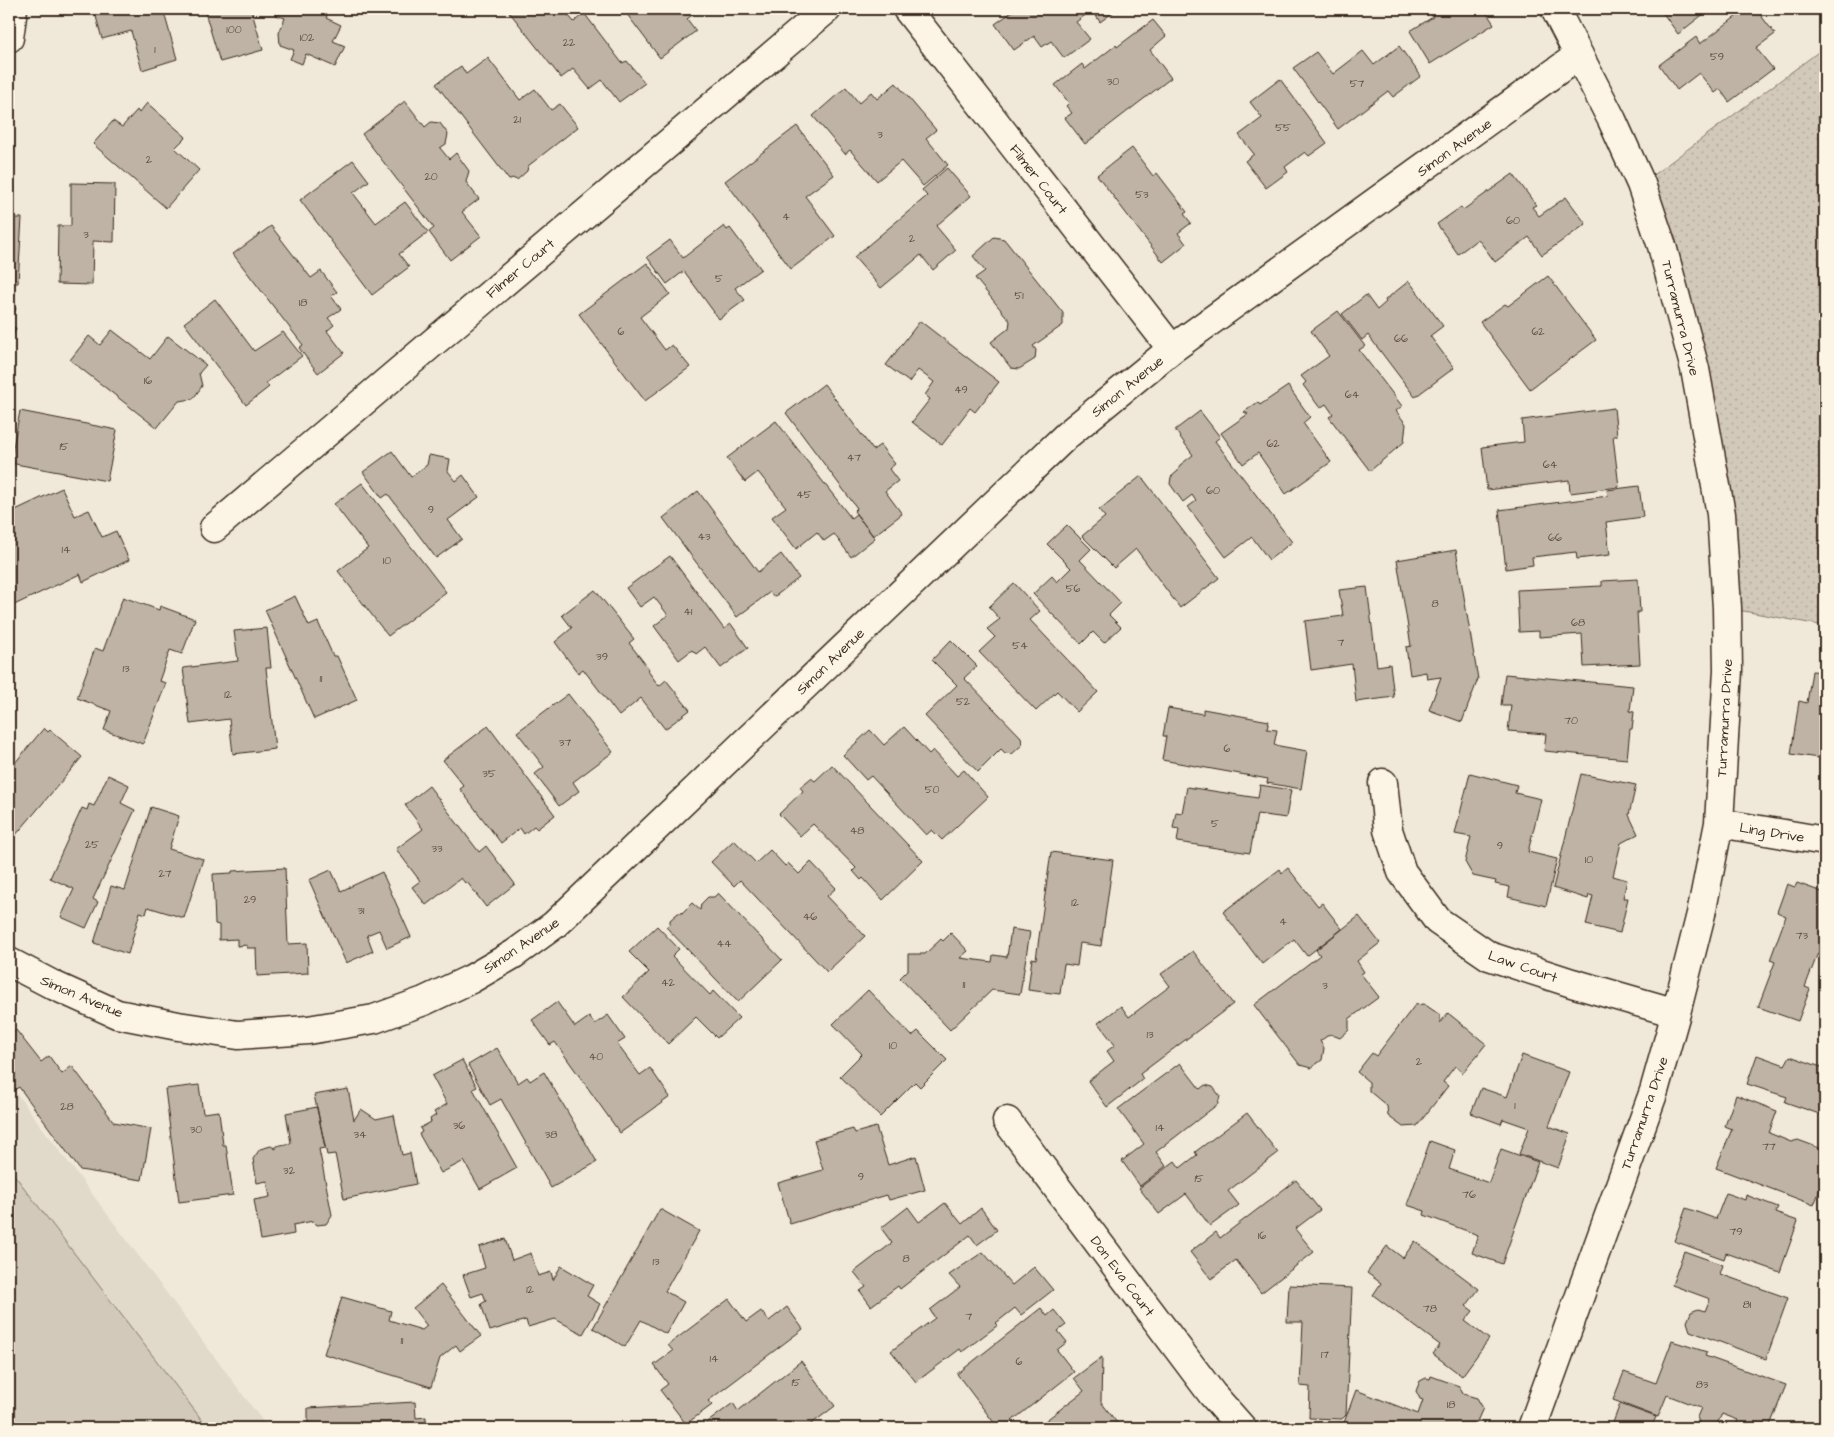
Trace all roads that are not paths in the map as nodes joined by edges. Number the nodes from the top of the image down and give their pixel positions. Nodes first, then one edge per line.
1 (13, 9) edge
2 (827, 9) edge
3 (907, 9) edge
4 (1555, 9) edge
5 (9, 38) edge
6 (1579, 55) junction
7 (1172, 349) junction
8 (214, 528) dead end
9 (1383, 783) dead end
10 (1719, 823) junction
11 (1825, 841) edge
12 (9, 962) edge
13 (1676, 1013) junction
14 (1007, 1121) dead end
15 (1242, 1428) edge
16 (1532, 1428) edge

1 - 5 street
2 - 8 street, Filmer Court
3 - 7 street, Filmer Court
4 - 6 street, Turramurra Drive
6 - 7 street, Simon Avenue
6 - 10 street, Turramurra Drive
7 - 12 street, Simon Avenue
9 - 13 street, Law Court
10 - 11 street, Ling Drive
10 - 13 street, Turramurra Drive
13 - 16 street, Turramurra Drive
14 - 15 street, Don Eva Court

